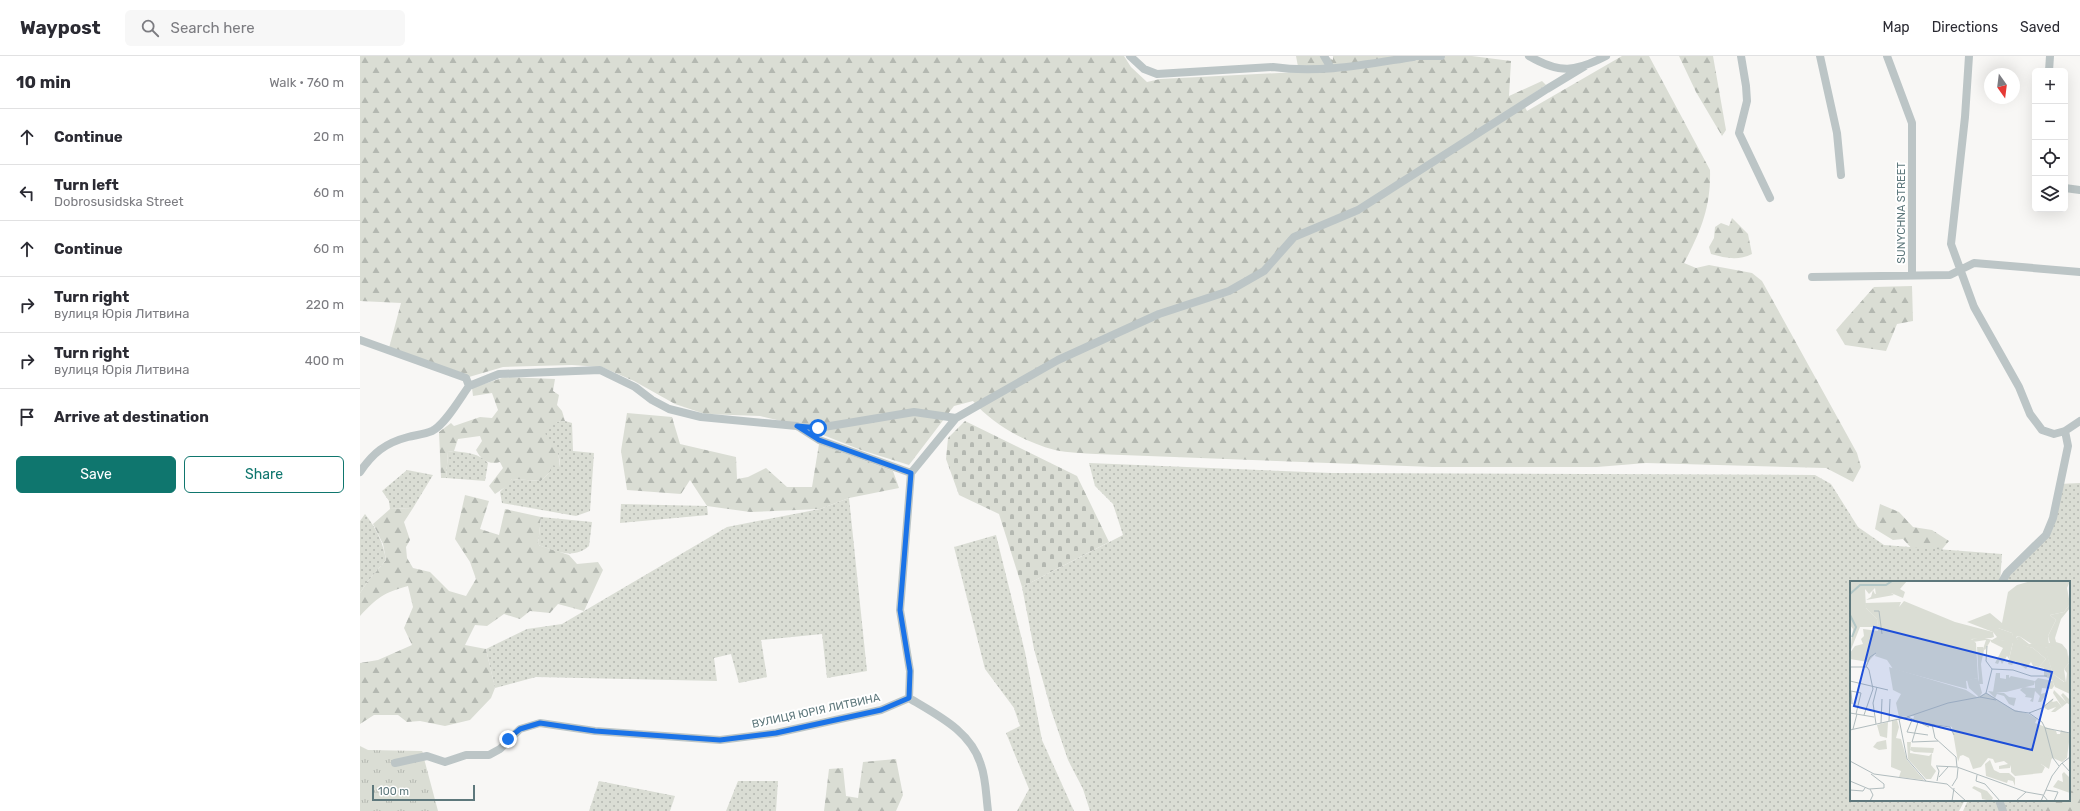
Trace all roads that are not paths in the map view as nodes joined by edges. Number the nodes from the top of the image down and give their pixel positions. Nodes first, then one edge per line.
1 (1130, 56) edge
2 (1324, 56) edge
3 (1413, 56) edge
4 (1441, 56) edge
5 (1529, 56) edge
6 (1606, 56) edge
7 (1741, 56) edge
8 (1820, 56) edge
9 (1887, 56) edge
10 (1969, 56) edge
11 (2050, 56) edge
12 (1585, 66) junction
13 (1331, 68) junction
14 (2049, 68) edge
15 (1841, 175) dead end
16 (2068, 188) edge
17 (2080, 190) edge
18 (1770, 198) dead end
19 (1962, 269) junction
20 (2080, 272) edge
21 (1912, 275) junction
22 (1812, 277) dead end
23 (360, 340) edge
24 (469, 386) junction
25 (956, 418) junction
26 (2080, 421) edge
27 (797, 426) junction
28 (2065, 430) junction
29 (360, 472) edge
30 (911, 473) junction
31 (2003, 581) edge
32 (909, 698) junction
33 (395, 763) dead end
34 (1999, 801) edge
35 (988, 811) edge
36 (2003, 811) edge

1 - 13 street
2 - 13 street
3 - 4 street
3 - 13 street
5 - 12 street
6 - 12 street
7 - 18 street
8 - 15 street
9 - 21 street, SUNYCHNA STREET
10 - 19 street
11 - 14 street
12 - 25 street
16 - 17 street
19 - 20 street
19 - 21 street
19 - 28 street
21 - 22 street, SUNYCHNA STREET
23 - 24 street
24 - 27 street
24 - 29 street
25 - 27 street
25 - 30 street
26 - 28 street
27 - 30 street
28 - 31 street
30 - 32 street
32 - 33 street, ВУЛИЦЯ ЮРІЯ ЛИТВИНА
32 - 35 street
34 - 36 street

